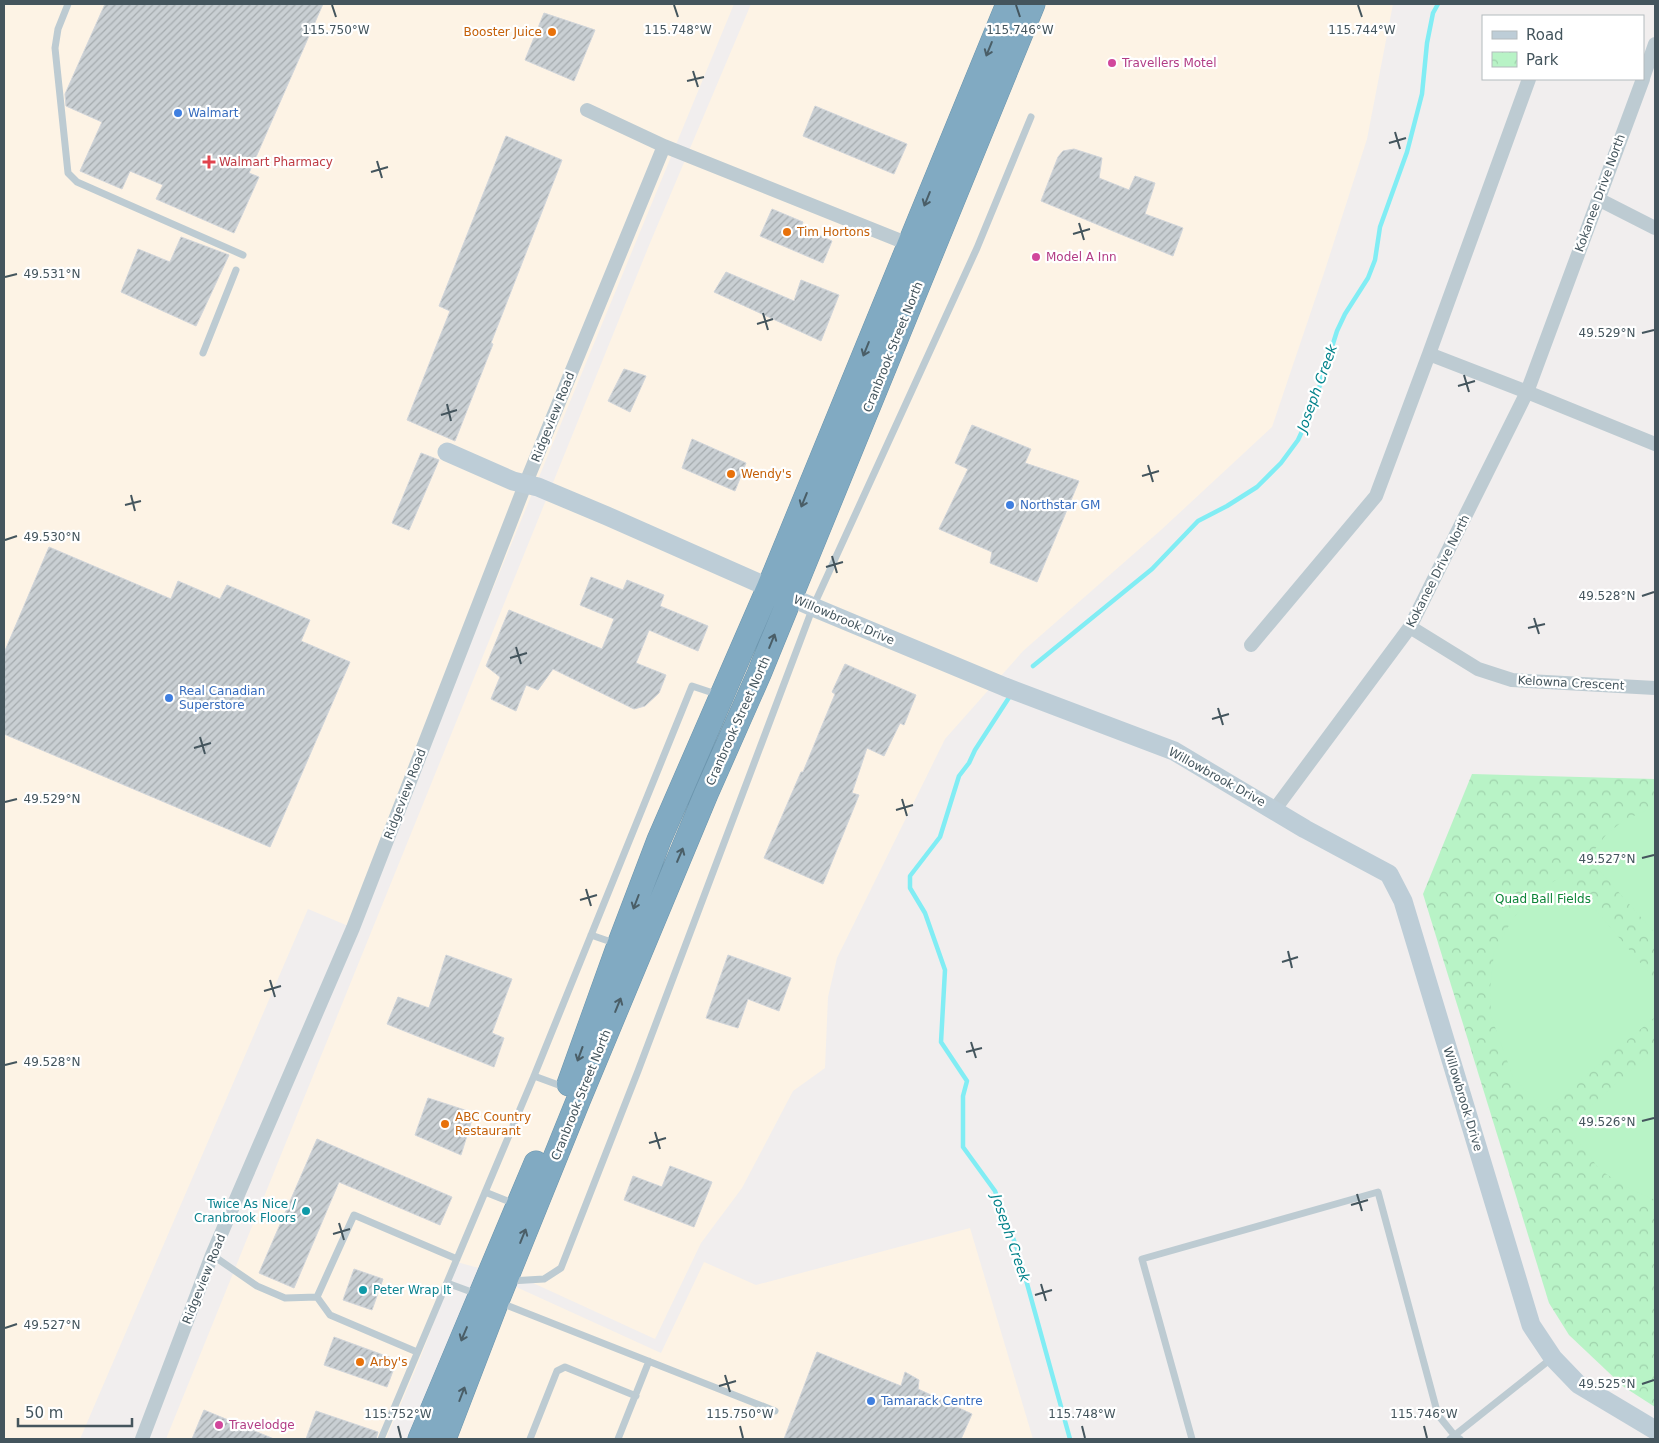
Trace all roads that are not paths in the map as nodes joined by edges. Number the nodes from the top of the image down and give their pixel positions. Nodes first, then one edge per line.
1 (68, 4) edge
2 (1008, 4) edge
3 (1033, 4) edge
4 (1655, 44) edge
5 (1644, 76) edge
6 (1529, 80) edge
7 (1643, 80) edge
8 (587, 110) dead end
9 (1031, 117) dead end
10 (664, 146) junction
11 (1598, 199) junction
12 (1655, 228) edge
13 (909, 244) junction
14 (931, 253) junction
15 (243, 255) dead end
16 (236, 270) dead end
17 (203, 353) dead end
18 (1429, 354) junction
19 (1527, 392) junction
20 (1655, 444) edge
21 (447, 452) dead end
22 (525, 484) junction
23 (768, 587) junction
24 (790, 597) junction
25 (813, 607) junction
26 (1410, 627) junction
27 (1250, 646) dead end
28 (1655, 688) edge
29 (722, 696) junction
30 (1275, 809) junction
31 (591, 935) junction
32 (619, 945) junction
33 (534, 1076) junction
34 (568, 1088) junction
35 (486, 1192) junction
36 (518, 1205) junction
37 (212, 1255) junction
38 (457, 1259) junction
39 (447, 1283) junction
40 (494, 1293) junction
41 (317, 1297) junction
42 (417, 1352) junction
43 (1553, 1358) junction
44 (649, 1361) junction
45 (636, 1396) junction
46 (775, 1411) dead end
47 (1655, 1430) edge
48 (1455, 1438) edge
49 (142, 1439) edge
50 (381, 1439) edge
51 (420, 1439) edge
52 (444, 1439) edge
53 (530, 1439) edge
54 (618, 1439) edge
55 (1192, 1439) edge

1 - 15 lane
2 -> 13 highway, Cranbrook Street North
3 - 14 highway, Cranbrook Street North
4 - 5 street, Kokanee Drive North
6 - 18 street
7 - 11 street, Kokanee Drive North
8 - 10 street
9 - 25 lane
10 - 13 street
10 - 22 street, Ridgeview Road
11 - 12 street
11 - 19 street, Kokanee Drive North
13 - 14 street
13 -> 23 highway, Cranbrook Street North
14 - 24 highway, Cranbrook Street North
16 - 17 lane
18 - 19 street
18 - 27 street
19 - 20 street
19 - 26 street, Kokanee Drive North
21 - 22 street, Willowbrook Drive
22 - 23 street, Willowbrook Drive
22 - 37 street, Ridgeview Road
23 - 24 street, Willowbrook Drive
23 - 29 highway, Cranbrook Street North
24 - 25 street, Willowbrook Drive
40 -> 24 highway, Cranbrook Street North
25 - 30 street, Willowbrook Drive
25 - 40 lane
26 - 28 street, Kelowna Crescent
26 - 30 street, Kokanee Drive North
29 - 31 lane
29 -> 32 highway, Cranbrook Street North
30 - 43 street, Willowbrook Drive
31 - 32 lane
31 - 33 lane
32 -> 34 highway, Cranbrook Street North
33 - 34 lane
33 - 35 lane
34 - 36 highway, Cranbrook Street North
35 - 36 lane
35 - 38 lane
36 - 40 highway, Cranbrook Street North
37 - 41 lane
37 - 49 street, Ridgeview Road
38 - 39 lane
38 - 41 lane
39 - 40 lane
39 - 42 lane
40 - 44 lane
40 -> 51 highway, Cranbrook Street North
52 -> 40 highway, Cranbrook Street North
41 - 42 lane
42 - 50 lane
43 - 47 street, Willowbrook Drive
43 - 48 lane
44 - 45 lane
44 - 46 lane
45 - 53 lane
45 - 54 lane
48 - 55 lane

